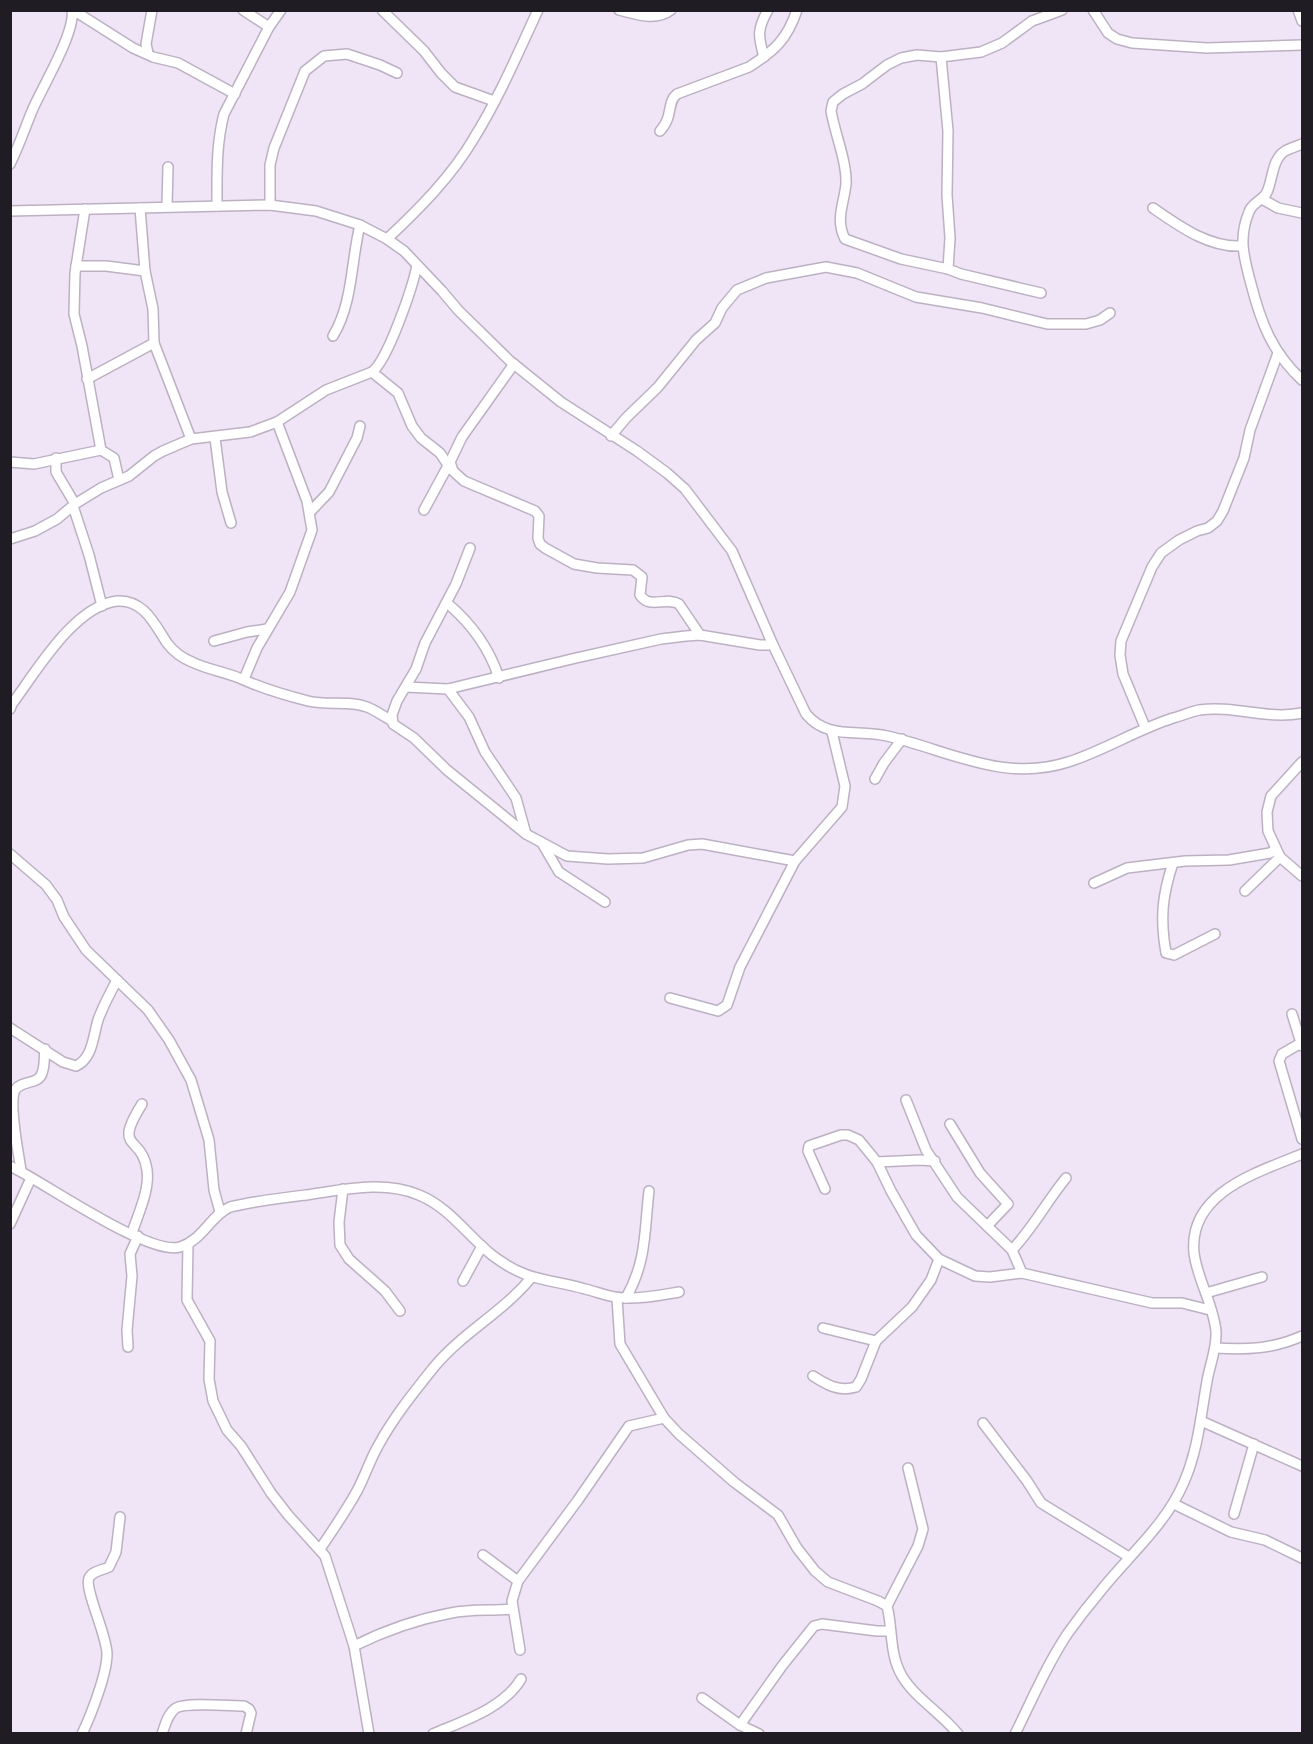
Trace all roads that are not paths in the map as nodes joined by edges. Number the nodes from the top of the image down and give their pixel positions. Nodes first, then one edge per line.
1 (73, 10) edge
2 (152, 10) edge
3 (243, 10) edge
4 (281, 10) edge
5 (382, 10) edge
6 (538, 10) edge
7 (619, 10) edge
8 (671, 10) edge
9 (768, 10) edge
10 (797, 10) edge
11 (1062, 10) edge
12 (1093, 10) edge
13 (1298, 10) edge
14 (1302, 21) edge
15 (269, 27) junction
16 (1302, 45) edge
17 (148, 53) junction
18 (764, 57) junction
19 (942, 57) junction
20 (397, 73) dead end
21 (235, 94) junction
22 (494, 101) junction
23 (660, 131) dead end
24 (1302, 144) edge
25 (10, 164) edge
26 (168, 167) dead end
27 (1262, 200) junction
28 (270, 205) junction
29 (167, 206) junction
30 (217, 207) junction
31 (140, 208) junction
32 (1153, 208) dead end
33 (85, 209) junction
34 (10, 211) edge
35 (1302, 213) edge
36 (360, 225) junction
37 (387, 238) junction
38 (1242, 246) junction
39 (417, 265) junction
40 (76, 266) junction
41 (948, 268) junction
42 (145, 271) junction
43 (1041, 293) dead end
44 (1110, 313) dead end
45 (333, 336) dead end
46 (154, 343) junction
47 (1278, 353) junction
48 (514, 364) junction
49 (372, 372) junction
50 (87, 379) junction
51 (1302, 380) edge
52 (277, 422) junction
53 (360, 426) dead end
54 (611, 436) junction
55 (214, 438) junction
56 (191, 440) junction
57 (101, 450) junction
58 (56, 458) junction
59 (10, 462) edge
60 (449, 463) junction
61 (119, 480) junction
62 (74, 505) junction
63 (424, 510) dead end
64 (310, 512) junction
65 (231, 524) dead end
66 (10, 539) edge
67 (470, 548) dead end
68 (447, 603) junction
69 (102, 606) junction
70 (267, 629) junction
71 (700, 635) junction
72 (214, 641) dead end
73 (773, 645) junction
74 (499, 678) junction
75 (243, 680) junction
76 (406, 687) junction
77 (448, 689) junction
78 (10, 709) edge
79 (1302, 713) edge
80 (391, 720) junction
81 (1145, 727) junction
82 (832, 732) junction
83 (902, 740) junction
84 (1302, 762) edge
85 (875, 778) dead end
86 (526, 834) junction
87 (542, 843) junction
88 (1278, 853) junction
89 (10, 854) edge
90 (795, 861) junction
91 (1173, 862) junction
92 (1302, 876) edge
93 (1094, 883) dead end
94 (1245, 891) dead end
95 (605, 902) dead end
96 (1215, 934) dead end
97 (117, 980) junction
98 (670, 998) dead end
99 (1292, 1014) dead end
100 (10, 1028) edge
101 (1302, 1045) edge
102 (45, 1049) junction
103 (906, 1100) dead end
104 (142, 1104) dead end
105 (950, 1124) dead end
106 (1302, 1139) edge
107 (1302, 1154) edge
108 (935, 1161) junction
109 (877, 1162) junction
110 (10, 1166) edge
111 (21, 1171) junction
112 (31, 1178) junction
113 (1066, 1178) dead end
114 (343, 1189) junction
115 (825, 1189) dead end
116 (649, 1191) dead end
117 (220, 1212) junction
118 (10, 1224) edge
119 (987, 1226) junction
120 (135, 1235) junction
121 (188, 1244) junction
122 (482, 1246) junction
123 (1012, 1250) junction
124 (939, 1259) junction
125 (1022, 1273) junction
126 (1262, 1277) dead end
127 (531, 1278) junction
128 (463, 1281) dead end
129 (679, 1292) dead end
130 (1206, 1293) junction
131 (621, 1298) junction
132 (1210, 1310) junction
133 (400, 1311) dead end
134 (823, 1328) dead end
135 (1302, 1336) edge
136 (876, 1341) junction
137 (128, 1347) dead end
138 (1215, 1348) junction
139 (813, 1376) dead end
140 (664, 1418) junction
141 (1201, 1421) junction
142 (982, 1422) dead end
143 (1254, 1444) junction
144 (1302, 1466) edge
145 (908, 1468) dead end
146 (1174, 1504) junction
147 (1234, 1514) dead end
148 (120, 1517) dead end
149 (320, 1549) junction
150 (483, 1555) dead end
151 (1129, 1557) junction
152 (1302, 1558) edge
153 (518, 1581) junction
154 (887, 1606) junction
155 (512, 1609) junction
156 (891, 1631) junction
157 (354, 1646) junction
158 (520, 1650) dead end
159 (520, 1678) dead end
160 (702, 1698) dead end
161 (740, 1725) junction
162 (82, 1734) edge
163 (162, 1734) edge
164 (246, 1734) edge
165 (369, 1734) edge
166 (433, 1734) edge
167 (759, 1734) edge
168 (958, 1734) edge
169 (1015, 1734) edge

1 - 17 street
1 - 25 street
2 - 17 street
3 - 15 street
4 - 15 street
5 - 22 street
6 - 22 street
7 - 8 street
9 - 18 street
10 - 18 street
11 - 19 street
12 - 16 street
13 - 14 street
15 - 21 street
17 - 21 street
18 - 23 street
19 - 41 street
19 - 41 street
20 - 28 street
21 - 30 street
22 - 37 street
24 - 27 street
26 - 29 street
27 - 35 street
27 - 38 street
28 - 30 street
28 - 36 street
29 - 30 street
29 - 31 street
31 - 33 street
31 - 42 street
32 - 38 street
33 - 34 street
33 - 40 street
36 - 37 street
36 - 45 street
37 - 39 street
38 - 47 street
39 - 48 street
39 - 49 street
40 - 42 street
40 - 50 street
41 - 43 street
42 - 46 street
44 - 54 street
46 - 50 street
46 - 56 street
47 - 51 street
47 - 81 street
48 - 54 street
48 - 60 street
49 - 52 street
49 - 60 street
50 - 57 street
52 - 55 street
52 - 64 street
53 - 64 street
54 - 73 street
55 - 56 street
55 - 65 street
56 - 61 street
57 - 58 street
57 - 61 street
58 - 59 street
58 - 62 street
60 - 63 street
60 - 71 street
61 - 62 street
62 - 66 street
62 - 69 street
64 - 70 street
67 - 68 street
68 - 74 street
68 - 76 street
69 - 75 street
69 - 78 street
70 - 72 street
70 - 75 street
71 - 73 street
71 - 74 street
73 - 82 street
74 - 77 street
75 - 80 street
76 - 77 street
76 - 80 street
77 - 86 street
79 - 81 street
80 - 86 street
81 - 83 street
82 - 83 street
82 - 90 street
83 - 85 street
84 - 88 street
86 - 87 street
87 - 90 street
87 - 95 street
88 - 91 street
88 - 92 street
88 - 94 street
89 - 97 street
90 - 98 street
91 - 93 street
91 - 96 street
97 - 102 street
97 - 117 street
99 - 101 street
100 - 102 street
101 - 106 street
102 - 111 street
103 - 108 street
104 - 120 street
105 - 119 street
107 - 130 street
108 - 109 street
108 - 119 street
109 - 115 street
109 - 124 street
110 - 111 street
111 - 112 street
112 - 118 street
112 - 120 street
113 - 123 street
114 - 117 street
114 - 122 street
114 - 133 street
116 - 131 street
117 - 121 street
119 - 123 street
120 - 121 street
120 - 137 street
121 - 149 street
122 - 127 street
122 - 128 street
123 - 125 street
124 - 125 street
124 - 136 street
125 - 132 street
126 - 130 street
127 - 131 street
127 - 149 street
129 - 131 street
130 - 132 street
131 - 140 street
132 - 138 street
134 - 136 street
135 - 138 street
136 - 139 street
138 - 141 street
140 - 153 street
140 - 154 street
141 - 143 street
141 - 146 street
142 - 151 street
143 - 144 street
143 - 147 street
145 - 154 street
146 - 151 street
146 - 152 street
148 - 162 street
149 - 157 street
150 - 153 street
151 - 169 street
153 - 155 street
154 - 156 street
155 - 157 street
155 - 158 street
156 - 161 street
156 - 168 street
157 - 165 street
159 - 166 street
160 - 161 street
161 - 167 street
163 - 164 street

